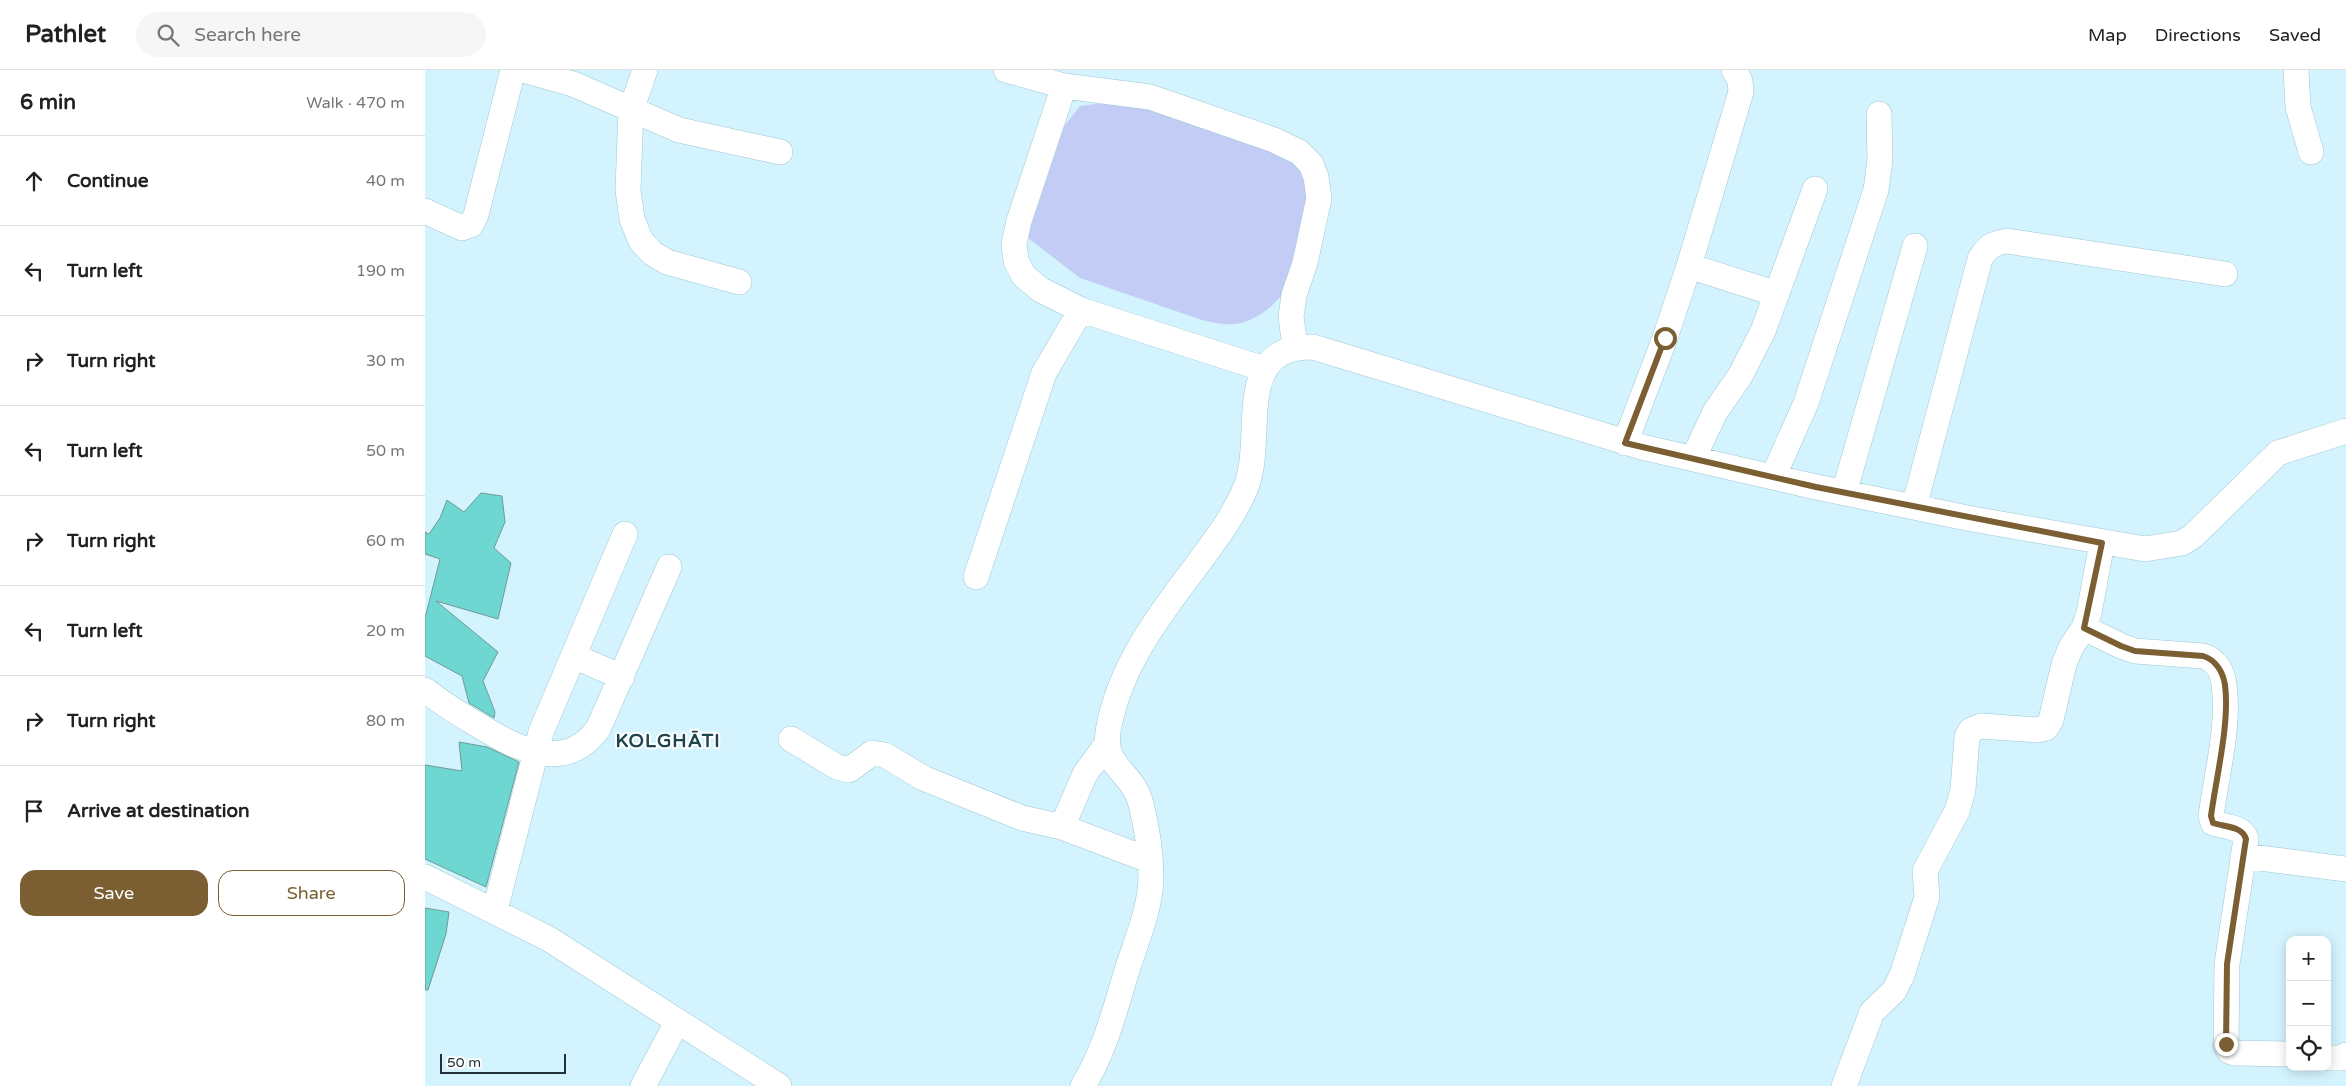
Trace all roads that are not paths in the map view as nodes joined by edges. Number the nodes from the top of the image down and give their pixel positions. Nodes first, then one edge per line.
1 (513, 70) edge
2 (523, 70) edge
3 (645, 70) edge
4 (1006, 70) edge
5 (1734, 70) edge
6 (2296, 70) edge
7 (1064, 86) junction
8 (631, 110) junction
9 (1879, 114) dead end
10 (779, 152) dead end
11 (2311, 152) dead end
12 (1815, 189) dead end
13 (425, 211) edge
14 (1915, 246) dead end
15 (1689, 266) junction
16 (2225, 274) dead end
17 (739, 282) dead end
18 (1777, 294) junction
19 (1081, 310) junction
20 (1295, 346) junction
21 (1264, 369) junction
22 (2346, 431) edge
23 (1625, 443) junction
24 (1693, 459) junction
25 (1773, 477) junction
26 (1843, 493) junction
27 (1914, 507) junction
28 (625, 534) dead end
29 (2102, 543) junction
30 (669, 568) dead end
31 (976, 577) dead end
32 (2084, 628) junction
33 (573, 656) junction
34 (622, 677) junction
35 (425, 690) edge
36 (791, 739) dead end
37 (1106, 745) junction
38 (534, 753) junction
39 (1062, 827) junction
40 (2243, 856) junction
41 (1149, 860) junction
42 (2346, 869) edge
43 (425, 877) edge
44 (495, 910) junction
45 (677, 1022) junction
46 (2286, 1054) edge
47 (2346, 1055) edge
48 (2331, 1058) edge
49 (643, 1086) edge
50 (779, 1086) edge
51 (1083, 1086) edge
52 (1844, 1086) edge

1 - 13 street
2 - 8 street
3 - 8 street
4 - 7 street
5 - 15 street
6 - 11 street
7 - 19 street
7 - 20 street
8 - 10 street
8 - 17 street
9 - 25 street
12 - 18 street
14 - 26 street
15 - 18 street
15 - 23 street
16 - 27 street
18 - 24 street
19 - 21 street
19 - 31 street
20 - 21 street
20 - 23 street
21 - 37 street
22 - 29 street
23 - 24 street
24 - 25 street
25 - 26 street
26 - 27 street
27 - 29 street
28 - 33 street
29 - 32 street
30 - 34 street
32 - 40 street
32 - 52 street
33 - 34 street
33 - 38 street
34 - 38 street
35 - 38 street
36 - 39 street
37 - 39 street
37 - 41 street
38 - 44 street
39 - 41 street
40 - 42 street
40 - 46 street
41 - 51 street
43 - 44 street
44 - 45 street
45 - 49 street
45 - 50 street
47 - 48 street

